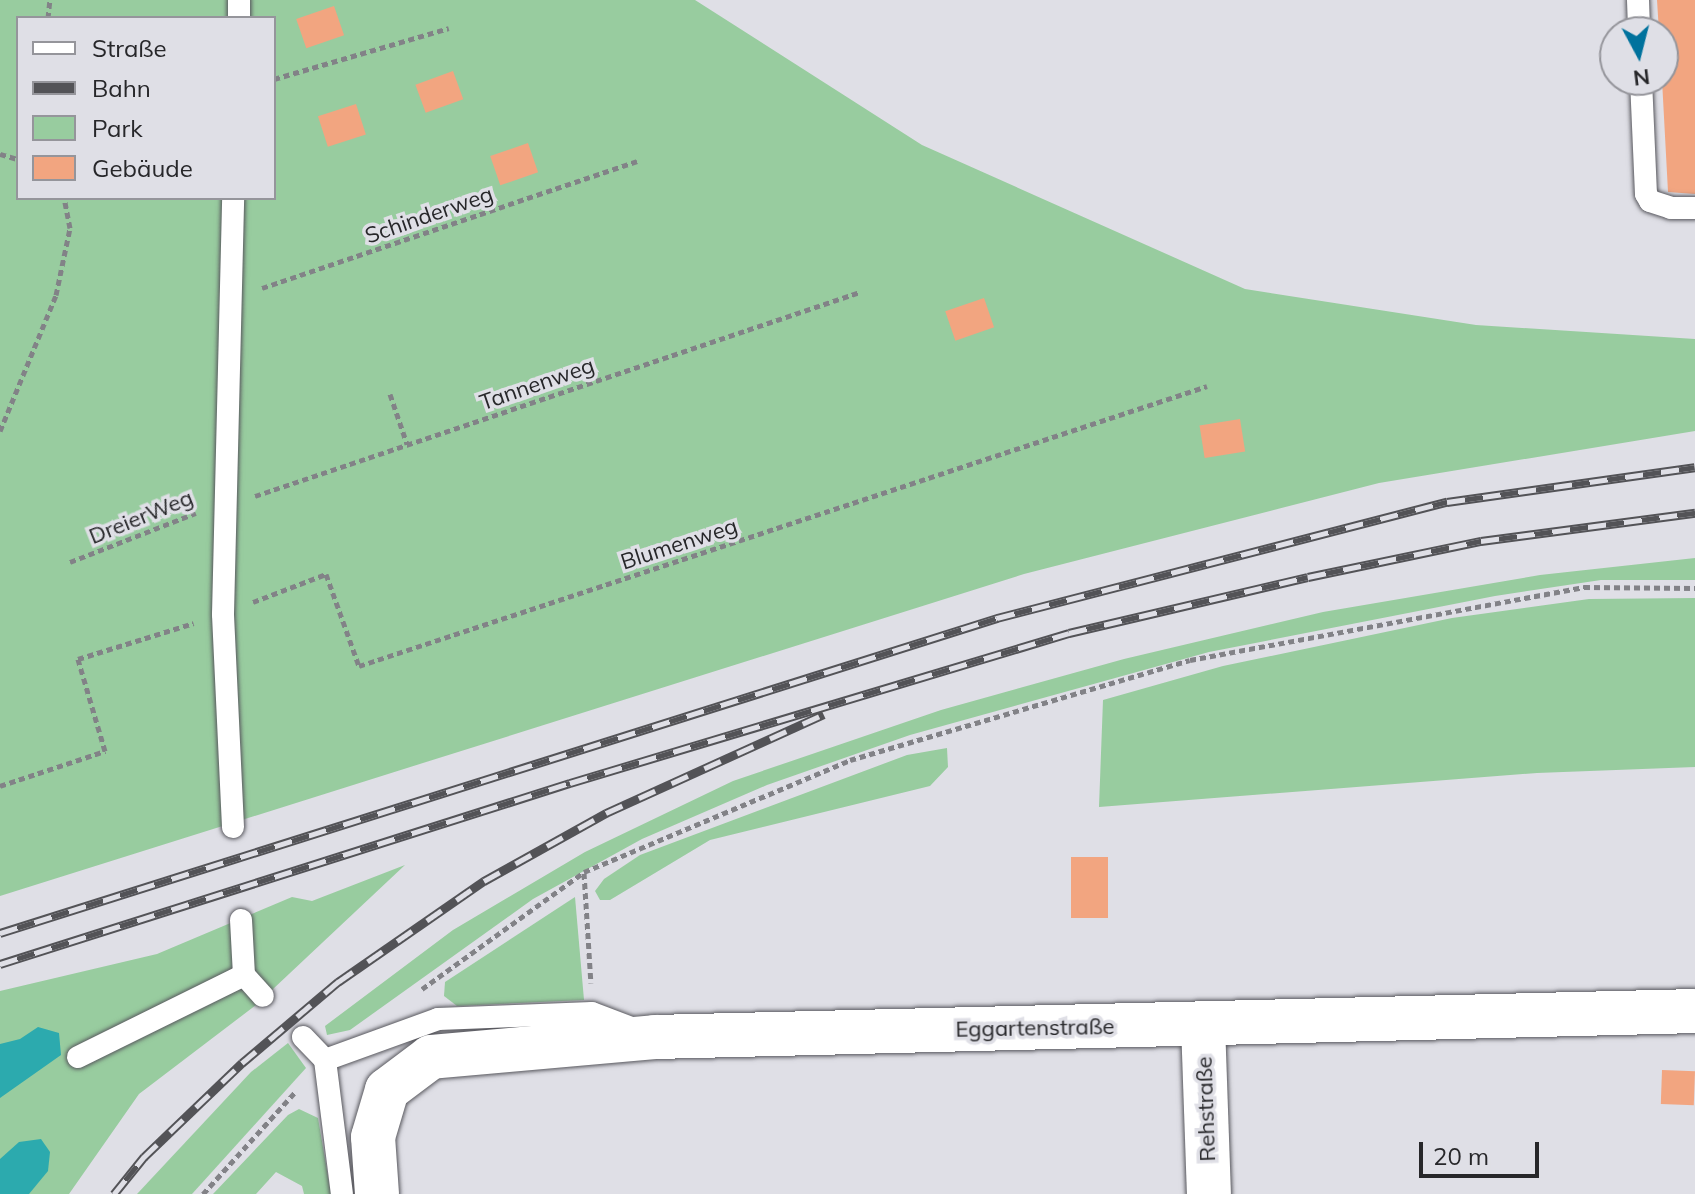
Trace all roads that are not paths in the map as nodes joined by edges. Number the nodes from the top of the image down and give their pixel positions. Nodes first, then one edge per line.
1 (1642, 96) edge
2 (233, 200) edge
3 (1695, 208) edge
4 (233, 827) dead end
5 (241, 920) dead end
6 (244, 975) junction
7 (263, 996) dead end
8 (1695, 1011) edge
9 (1203, 1024) junction
10 (303, 1037) dead end
11 (655, 1037) junction
12 (78, 1057) dead end
13 (325, 1060) junction
14 (342, 1194) edge
15 (377, 1194) edge
16 (1209, 1194) edge

1 - 3 lane
2 - 4 lane
5 - 6 lane
6 - 7 lane
6 - 12 lane
8 - 9 street, Eggartenstraße
9 - 11 street, Eggartenstraße
9 - 16 street, Rehstraße
10 - 13 lane
11 - 13 lane
11 - 15 street, Eggartenstraße
13 - 14 lane

